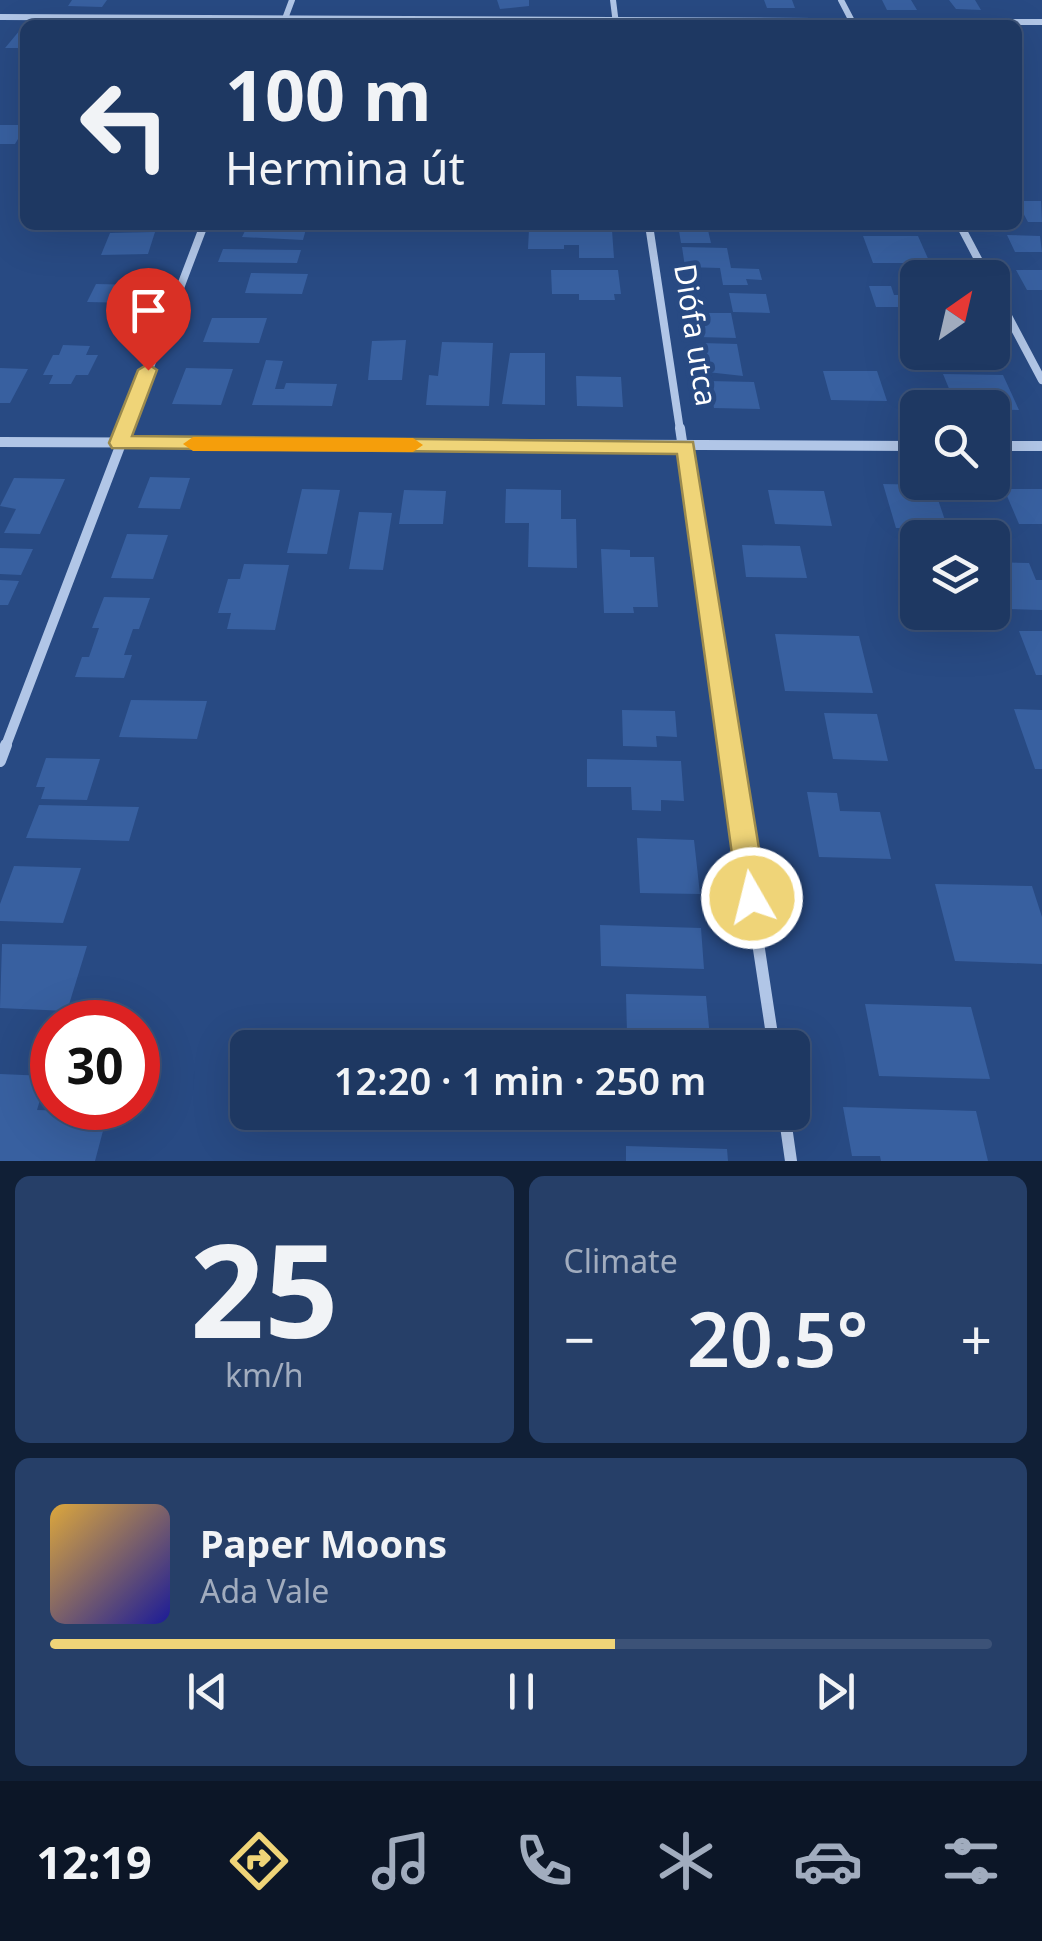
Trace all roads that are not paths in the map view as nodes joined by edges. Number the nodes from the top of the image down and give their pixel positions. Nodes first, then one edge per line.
1 (0, 17) edge
2 (142, 20) edge
3 (202, 230) edge
4 (650, 230) edge
5 (963, 230) edge
6 (978, 260) edge
7 (1010, 320) edge
8 (1042, 380) edge
9 (0, 442) edge
10 (119, 443) junction
11 (900, 446) edge
12 (1010, 446) edge
13 (1042, 446) edge
14 (686, 447) junction
15 (0, 761) edge
16 (771, 1030) edge
17 (787, 1130) edge
18 (791, 1161) edge

1 - 2 street
3 - 10 street
4 - 14 street, Diófa utca
5 - 6 street
7 - 8 street
9 - 10 street
10 - 14 street
10 - 15 street
11 - 14 street
12 - 13 street
14 - 16 street, Diófa utca
17 - 18 street

